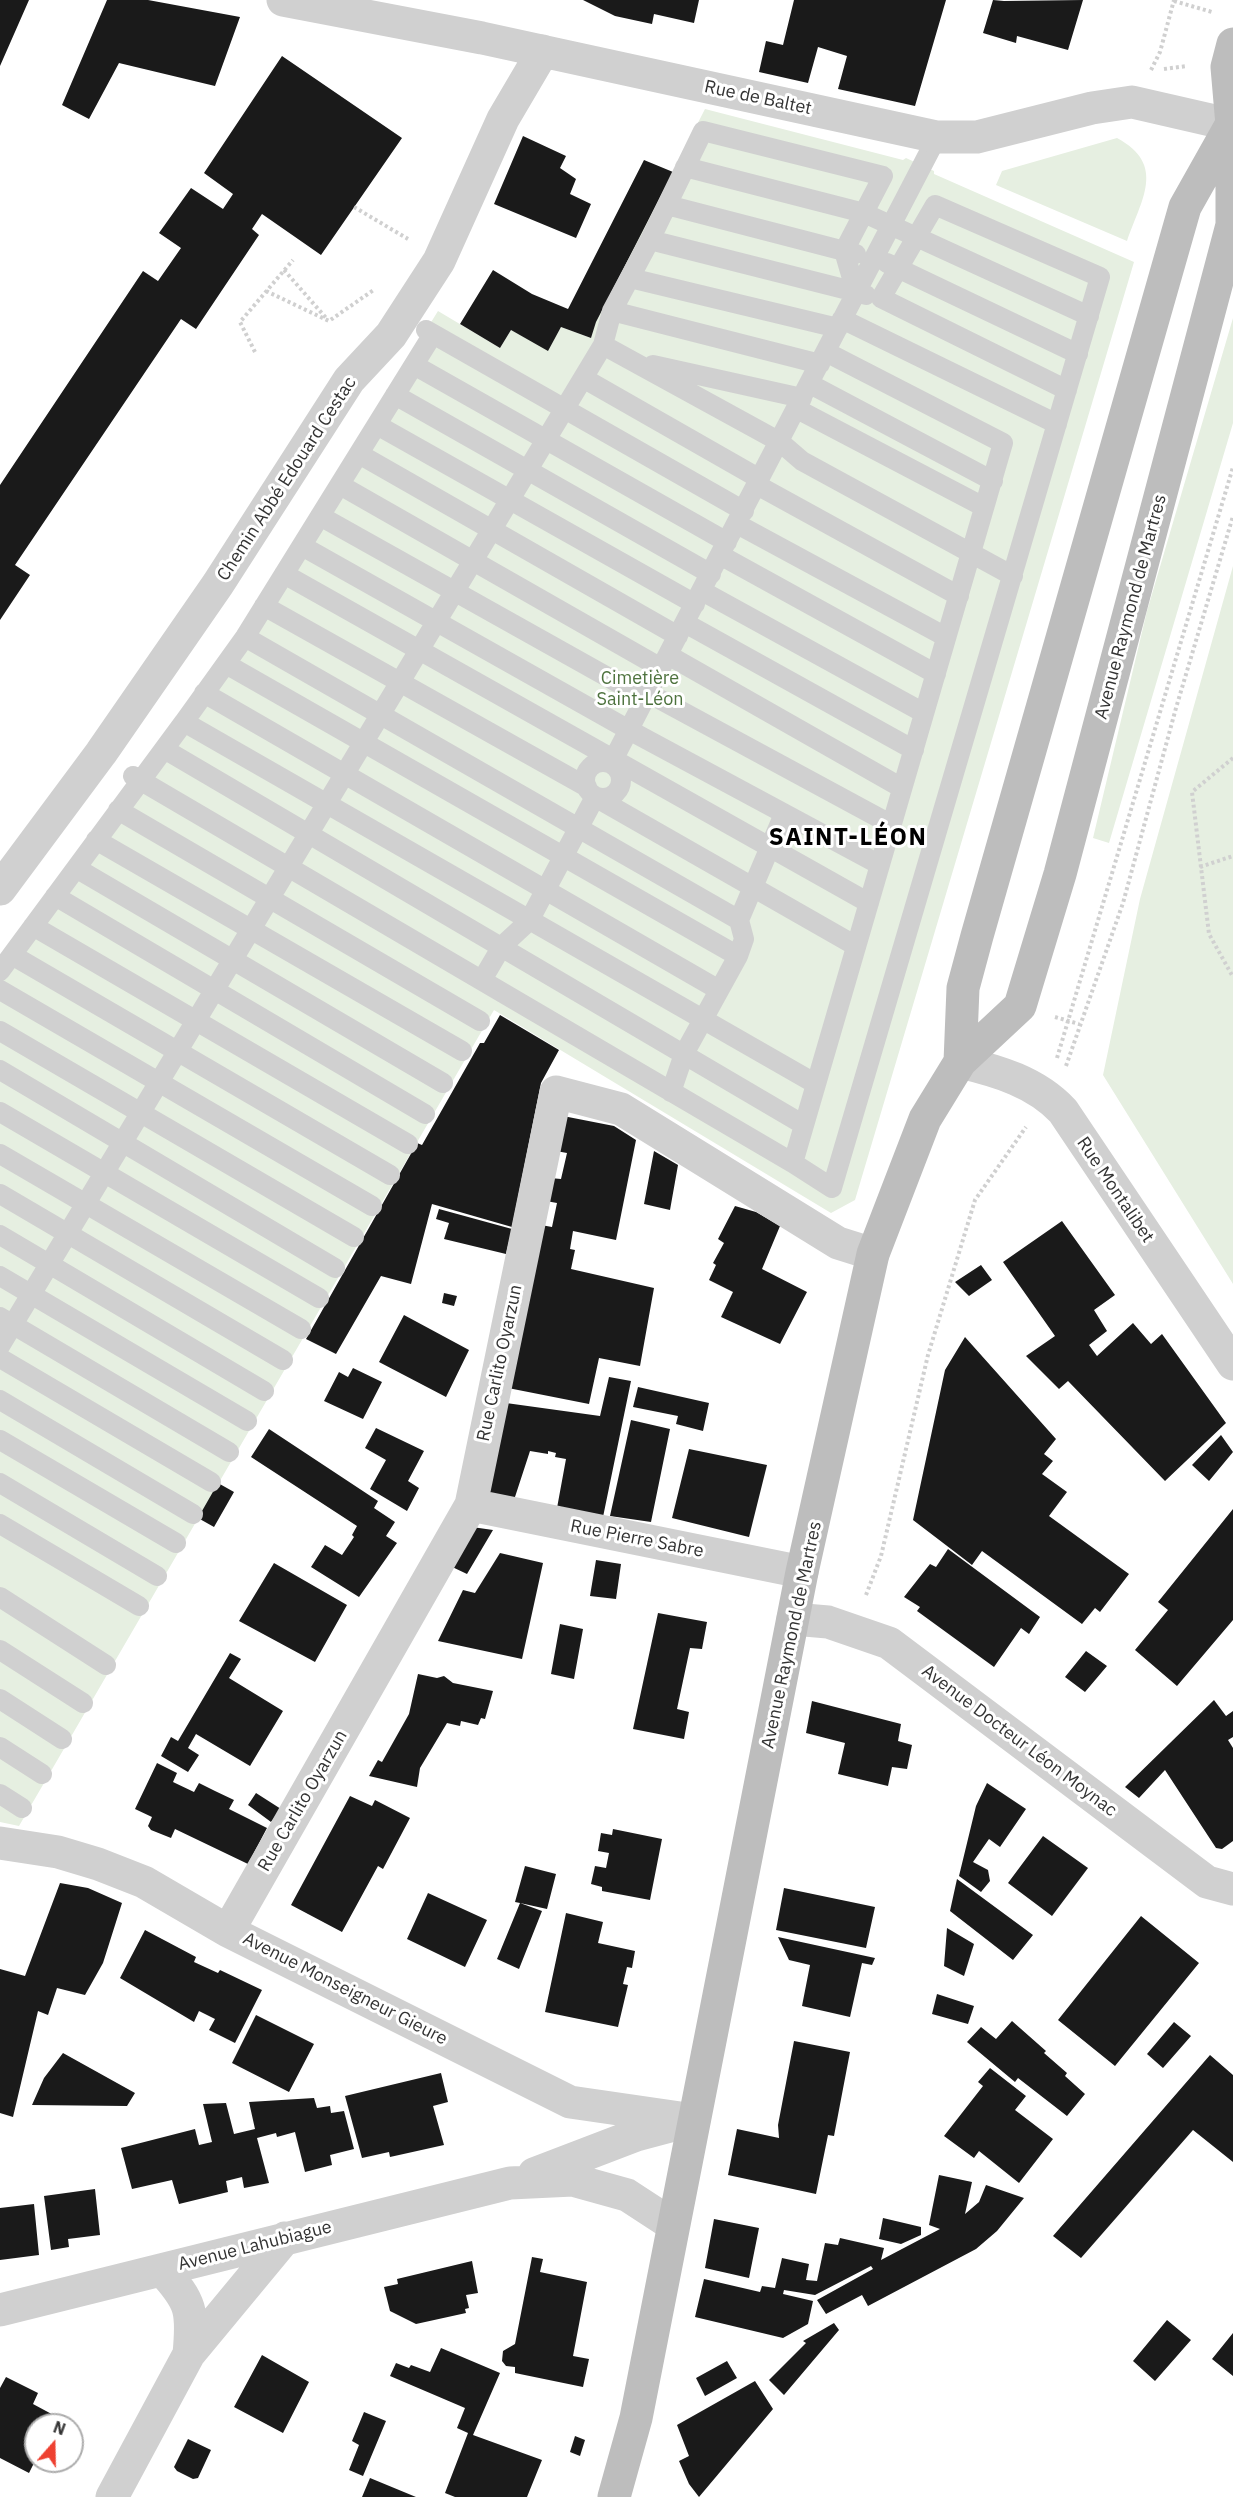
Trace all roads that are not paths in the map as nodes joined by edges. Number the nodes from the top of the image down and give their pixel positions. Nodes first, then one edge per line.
1 (283, 0) edge
2 (1233, 44) edge
3 (543, 51) junction
4 (1232, 124) edge
5 (937, 137) junction
6 (685, 167) junction
7 (883, 176) junction
8 (908, 190) junction
9 (934, 205) junction
10 (667, 206) junction
11 (864, 213) junction
12 (891, 225) junction
13 (916, 236) junction
14 (650, 240) junction
15 (844, 251) junction
16 (873, 260) junction
17 (899, 267) junction
18 (630, 278) junction
19 (856, 292) junction
20 (881, 298) junction
21 (612, 312) junction
22 (1089, 316) junction
23 (840, 324) junction
24 (603, 345) junction
25 (1078, 354) junction
26 (823, 358) junction
27 (631, 360) junction
28 (414, 365) junction
29 (584, 378) junction
30 (1067, 390) junction
31 (395, 395) junction
32 (803, 397) junction
33 (565, 408) junction
34 (1057, 424) junction
35 (377, 425) junction
36 (546, 439) junction
37 (780, 442) junction
38 (359, 454) junction
39 (528, 470) junction
40 (993, 481) junction
41 (759, 482) junction
42 (340, 485) junction
43 (510, 500) junction
44 (984, 507) junction
45 (320, 516) junction
46 (740, 517) junction
47 (491, 530) junction
48 (302, 546) junction
49 (724, 549) junction
50 (971, 554) junction
51 (473, 560) junction
52 (284, 574) junction
53 (1013, 576) junction
54 (702, 590) junction
55 (454, 591) junction
56 (959, 596) junction
57 (264, 606) junction
58 (436, 621) junction
59 (681, 630) junction
60 (245, 637) junction
61 (946, 637) junction
62 (418, 651) junction
63 (665, 661) junction
64 (226, 664) junction
65 (936, 675) junction
66 (399, 681) junction
67 (204, 693) junction
68 (647, 696) junction
69 (924, 713) junction
70 (379, 714) junction
71 (184, 722) junction
72 (629, 730) junction
73 (362, 742) junction
74 (164, 749) junction
75 (914, 750) junction
76 (611, 763) junction
77 (343, 773) junction
78 (136, 779) junction
79 (902, 788) junction
80 (591, 792) junction
81 (325, 804) junction
82 (118, 810) junction
83 (784, 814) junction
84 (892, 825) junction
85 (578, 828) junction
86 (307, 833) junction
87 (96, 840) junction
88 (769, 848) junction
89 (563, 856) junction
90 (880, 865) junction
91 (288, 866) junction
92 (76, 868) junction
93 (753, 886) junction
94 (0, 889) edge
95 (545, 890) junction
96 (55, 896) junction
97 (268, 898) junction
98 (869, 903) junction
99 (739, 920) junction
100 (529, 921) junction
101 (33, 926) junction
102 (250, 929) junction
103 (502, 946) junction
104 (856, 946) junction
105 (738, 956) junction
106 (232, 959) junction
107 (6, 963) edge
108 (482, 980) junction
109 (0, 990) edge
110 (213, 990) junction
111 (719, 990) junction
112 (195, 1020) junction
113 (703, 1020) junction
114 (480, 1021) dead end
115 (0, 1031) edge
116 (177, 1051) junction
117 (462, 1051) dead end
118 (684, 1054) junction
119 (960, 1062) junction
120 (0, 1071) edge
121 (159, 1082) junction
122 (443, 1083) dead end
123 (816, 1084) junction
124 (671, 1092) junction
125 (0, 1112) edge
126 (140, 1112) junction
127 (425, 1114) dead end
128 (804, 1125) junction
129 (122, 1142) junction
130 (408, 1144) dead end
131 (0, 1154) edge
132 (793, 1164) junction
133 (104, 1173) junction
134 (390, 1175) dead end
135 (0, 1194) edge
136 (86, 1204) junction
137 (372, 1206) dead end
138 (68, 1234) junction
139 (0, 1235) edge
140 (354, 1237) dead end
141 (873, 1254) junction
142 (50, 1264) junction
143 (336, 1268) dead end
144 (0, 1276) edge
145 (31, 1294) junction
146 (319, 1298) dead end
147 (7, 1320) edge
148 (301, 1329) dead end
149 (0, 1347) edge
150 (0, 1358) edge
151 (283, 1359) dead end
152 (1233, 1364) edge
153 (264, 1391) dead end
154 (0, 1400) edge
155 (247, 1421) dead end
156 (0, 1440) edge
157 (229, 1452) dead end
158 (211, 1482) dead end
159 (0, 1483) edge
160 (471, 1505) junction
161 (193, 1514) dead end
162 (0, 1524) edge
163 (176, 1543) dead end
164 (802, 1572) junction
165 (157, 1576) dead end
166 (0, 1597) edge
167 (139, 1606) dead end
168 (793, 1619) junction
169 (0, 1650) edge
170 (105, 1665) dead end
171 (0, 1699) edge
172 (83, 1703) dead end
173 (62, 1739) dead end
174 (0, 1747) edge
175 (42, 1774) dead end
176 (0, 1794) edge
177 (22, 1808) dead end
178 (0, 1843) edge
179 (1233, 1888) edge
180 (228, 1931) junction
181 (694, 2120) junction
182 (510, 2183) junction
183 (673, 2225) junction
184 (285, 2238) junction
185 (162, 2270) junction
186 (0, 2310) edge
187 (189, 2354) junction
188 (112, 2497) edge
189 (614, 2497) edge

1 - 3 street, Rue de Baltet
2 - 4 main road, Avenue Raymond de Martres
3 - 5 street, Rue de Baltet
3 - 94 street, Chemin Abbé Edouard Cestac
4 - 5 street, Rue de Baltet
4 - 119 main road, Avenue Raymond de Martres
4 - 119 main road, Avenue Raymond de Martres
5 - 8 lane
6 - 7 lane
6 - 10 lane
6 - 11 lane
7 - 8 lane
7 - 11 lane
8 - 9 lane
8 - 12 lane
9 - 13 lane
9 - 22 lane
10 - 14 lane
10 - 15 lane
11 - 12 lane
11 - 15 lane
12 - 13 lane
12 - 16 lane
13 - 17 lane
13 - 22 lane
14 - 18 lane
14 - 19 lane
15 - 16 lane
15 - 19 lane
16 - 17 lane
16 - 19 lane
17 - 20 lane
17 - 25 lane
18 - 21 lane
18 - 23 lane
19 - 20 lane
19 - 23 lane
20 - 30 lane
21 - 24 lane
21 - 26 lane
22 - 25 lane
23 - 26 lane
23 - 34 lane
24 - 27 lane
24 - 29 lane
25 - 30 lane
26 - 32 lane
26 - 40 lane
27 - 32 lane
27 - 37 lane
28 - 31 lane
28 - 33 lane
28 - 36 lane
29 - 33 lane
29 - 41 lane
30 - 34 lane
31 - 35 lane
31 - 39 lane
32 - 37 lane
32 - 40 lane
32 - 44 lane
33 - 36 lane
33 - 46 lane
34 - 53 lane
35 - 38 lane
35 - 43 lane
36 - 39 lane
36 - 49 lane
37 - 41 lane
37 - 50 lane
38 - 42 lane
38 - 47 lane
39 - 43 lane
39 - 54 lane
40 - 44 lane
41 - 46 lane
41 - 56 lane
42 - 45 lane
42 - 51 lane
43 - 47 lane
43 - 54 lane
44 - 50 lane
45 - 48 lane
45 - 55 lane
46 - 49 lane
46 - 61 lane
47 - 51 lane
47 - 59 lane
48 - 52 lane
48 - 58 lane
49 - 54 lane
49 - 65 lane
50 - 53 lane
50 - 56 lane
51 - 55 lane
51 - 63 lane
52 - 57 lane
52 - 62 lane
53 - 132 lane
54 - 59 lane
54 - 69 lane
55 - 58 lane
55 - 68 lane
56 - 61 lane
57 - 60 lane
57 - 66 lane
58 - 62 lane
58 - 72 lane
59 - 63 lane
59 - 75 lane
60 - 64 lane
60 - 70 lane
61 - 65 lane
62 - 66 lane
62 - 76 lane
63 - 68 lane
63 - 79 lane
64 - 67 lane
64 - 73 lane
65 - 69 lane
66 - 70 lane
66 - 80 lane
67 - 71 lane
67 - 77 lane
68 - 72 lane
68 - 84 lane
69 - 75 lane
70 - 73 lane
70 - 85 lane
71 - 74 lane
71 - 81 lane
72 - 76 lane
72 - 83 lane
73 - 77 lane
73 - 89 lane
74 - 78 lane
74 - 86 lane
75 - 79 lane
76 - 80 lane
76 - 80 lane
76 - 88 lane
77 - 81 lane
77 - 95 lane
78 - 82 lane
78 - 91 lane
79 - 84 lane
80 - 85 lane
80 - 93 lane
81 - 86 lane
81 - 100 lane
82 - 87 lane
82 - 97 lane
83 - 88 lane
83 - 90 lane
84 - 90 lane
85 - 89 lane
85 - 99 lane
86 - 91 lane
86 - 103 lane
87 - 92 lane
87 - 102 lane
88 - 93 lane
88 - 98 lane
89 - 95 lane
89 - 105 lane
90 - 98 lane
91 - 97 lane
91 - 108 lane
92 - 96 lane
92 - 106 lane
93 - 99 lane
93 - 104 lane
95 - 100 lane
95 - 111 lane
96 - 101 lane
96 - 110 lane
97 - 102 lane
97 - 114 lane
98 - 104 lane
99 - 105 lane
100 - 103 lane
100 - 113 lane
101 - 107 lane
101 - 112 lane
102 - 106 lane
102 - 117 lane
103 - 108 lane
103 - 118 lane
104 - 123 lane
105 - 111 lane
106 - 110 lane
106 - 122 lane
107 - 116 lane
108 - 124 lane
109 - 121 lane
110 - 112 lane
110 - 127 lane
111 - 113 lane
112 - 116 lane
112 - 130 lane
113 - 118 lane
113 - 123 lane
115 - 126 lane
116 - 121 lane
116 - 134 lane
118 - 124 lane
118 - 128 lane
119 - 141 main road, Avenue Raymond de Martres
119 - 152 street, Rue Montalibet
120 - 129 lane
121 - 126 lane
121 - 137 lane
123 - 128 lane
124 - 132 lane
125 - 133 lane
126 - 129 lane
126 - 140 lane
128 - 132 lane
129 - 133 lane
129 - 143 lane
131 - 136 lane
133 - 136 lane
133 - 146 lane
135 - 138 lane
136 - 138 lane
136 - 148 lane
138 - 142 lane
138 - 151 lane
139 - 142 lane
141 - 160 street, Rue Carlito Oyarzun
141 - 164 main road, Avenue Raymond de Martres
142 - 145 lane
142 - 153 lane
144 - 145 lane
145 - 147 lane
145 - 155 lane
147 - 149 lane
147 - 157 lane
150 - 158 lane
154 - 161 lane
156 - 163 lane
159 - 165 lane
160 - 164 street, Rue Pierre Sabre
160 - 180 street, Rue Carlito Oyarzun
162 - 167 lane
164 - 168 main road, Avenue Raymond de Martres
166 - 170 lane
168 - 179 street, Avenue Docteur Léon Moynac
168 - 181 main road, Avenue Raymond de Martres
169 - 172 lane
171 - 173 lane
174 - 175 lane
176 - 177 lane
178 - 180 street, Avenue Monseigneur Gieure
180 - 181 street, Avenue Monseigneur Gieure
181 - 182 street, Avenue Lahubiague
181 - 183 main road, Avenue Raymond de Martres
182 - 183 street, Avenue Lahubiague
182 - 184 street, Avenue Lahubiague
183 - 189 main road, Avenue Raymond de Martres
184 - 185 street, Avenue Lahubiague
184 - 187 street
185 - 186 street, Avenue Lahubiague
185 - 187 street
187 - 188 street

